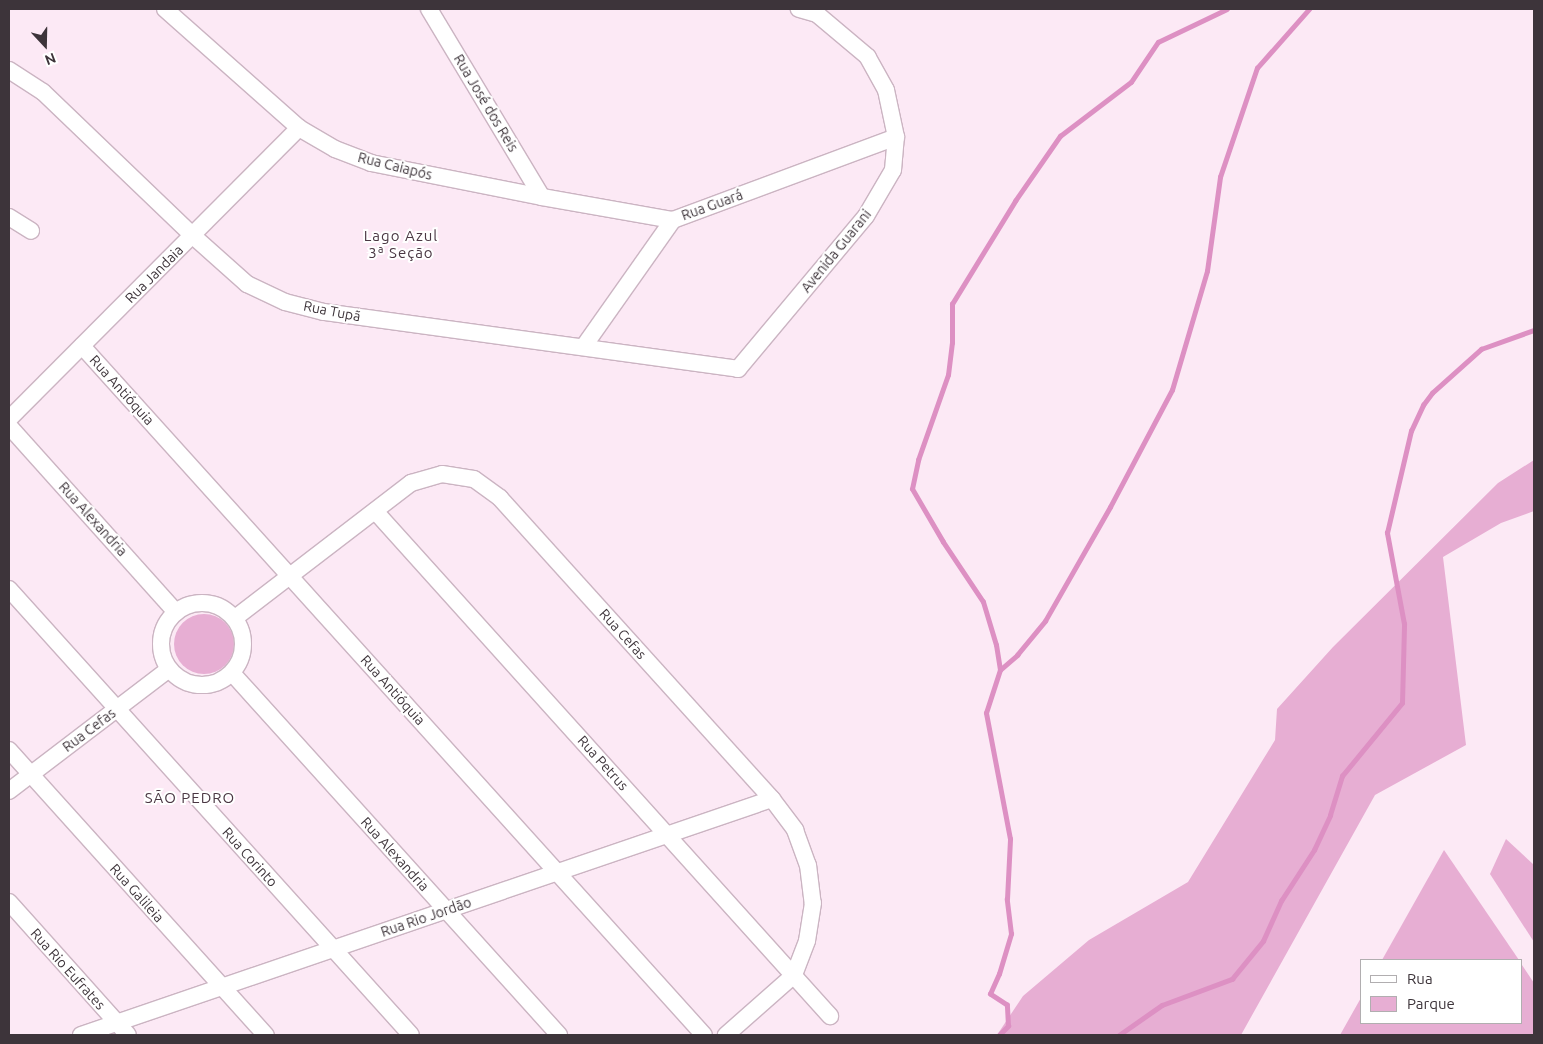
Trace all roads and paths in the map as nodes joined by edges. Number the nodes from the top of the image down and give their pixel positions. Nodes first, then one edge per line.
1 (165, 9) edge
2 (429, 9) edge
3 (799, 9) edge
4 (9, 70) edge
5 (299, 128) junction
6 (896, 137) junction
7 (542, 197) junction
8 (9, 217) edge
9 (673, 220) junction
10 (32, 231) dead end
11 (192, 235) junction
12 (82, 346) junction
13 (584, 346) junction
14 (738, 369) joint
15 (9, 419) edge
16 (9, 426) edge
17 (375, 511) junction
18 (290, 576) junction
19 (9, 589) edge
20 (176, 612) junction
21 (235, 618) junction
22 (169, 669) junction
23 (232, 673) junction
24 (117, 708) junction
25 (9, 750) edge
26 (31, 774) junction
27 (9, 791) edge
28 (772, 799) junction
29 (667, 835) junction
30 (557, 873) junction
31 (9, 902) edge
32 (446, 910) junction
33 (334, 949) junction
34 (794, 975) junction
35 (222, 987) junction
36 (830, 1016) dead end
37 (117, 1023) junction
38 (81, 1035) edge
39 (128, 1035) edge
40 (266, 1035) edge
41 (411, 1035) edge
42 (558, 1035) edge
43 (704, 1035) edge
44 (726, 1035) edge

1 - 5 street, Rua Caiapós
2 - 7 street, Rua José dos Reis
3 - 6 street, Avenida Guarani
4 - 11 street, Rua Tupã
5 - 7 street, Rua Caiapós
5 - 11 street, Rua Jandaia
6 - 9 street, Rua Guará
6 - 14 street, Avenida Guarani
7 - 9 street, Rua Caiapós
8 - 10 street
9 - 13 street, Rua Guará
11 - 12 street, Rua Jandaia
11 - 13 street, Rua Tupã
12 - 15 street, Rua Jandaia
12 - 18 street, Rua Antióquia
13 - 14 street, Rua Tupã
16 - 20 street, Rua Alexandria
17 - 18 street, Rua Cefas
17 - 28 street, Rua Cefas
17 - 29 street, Rua Petrus
18 - 21 street, Rua Cefas
18 - 30 street, Rua Antióquia
19 - 24 street, Rua Corinto
20 - 21 street
20 - 22 street
21 - 23 street
22 - 23 street
22 - 24 street, Rua Cefas
23 - 32 street, Rua Alexandria
24 - 26 street, Rua Cefas
24 - 33 street, Rua Corinto
25 - 26 street, Rua Galileia
26 - 27 street, Rua Cefas
26 - 35 street, Rua Galileia
28 - 29 street, Rua Rio Jordão
28 - 34 street, Rua Cefas
29 - 30 street, Rua Rio Jordão
29 - 34 street, Rua Petrus
30 - 32 street, Rua Rio Jordão
30 - 43 street, Rua Antióquia
31 - 37 street, Rua Rio Eufrates
32 - 33 street, Rua Rio Jordão
32 - 42 street, Rua Alexandria
33 - 35 street, Rua Rio Jordão
33 - 41 street, Rua Corinto
34 - 36 street, Rua Petrus
34 - 44 street, Rua Cefas
35 - 37 street, Rua Rio Jordão
35 - 40 street, Rua Galileia
37 - 38 street, Rua Rio Jordão
37 - 39 street, Rua Rio Eufrates

